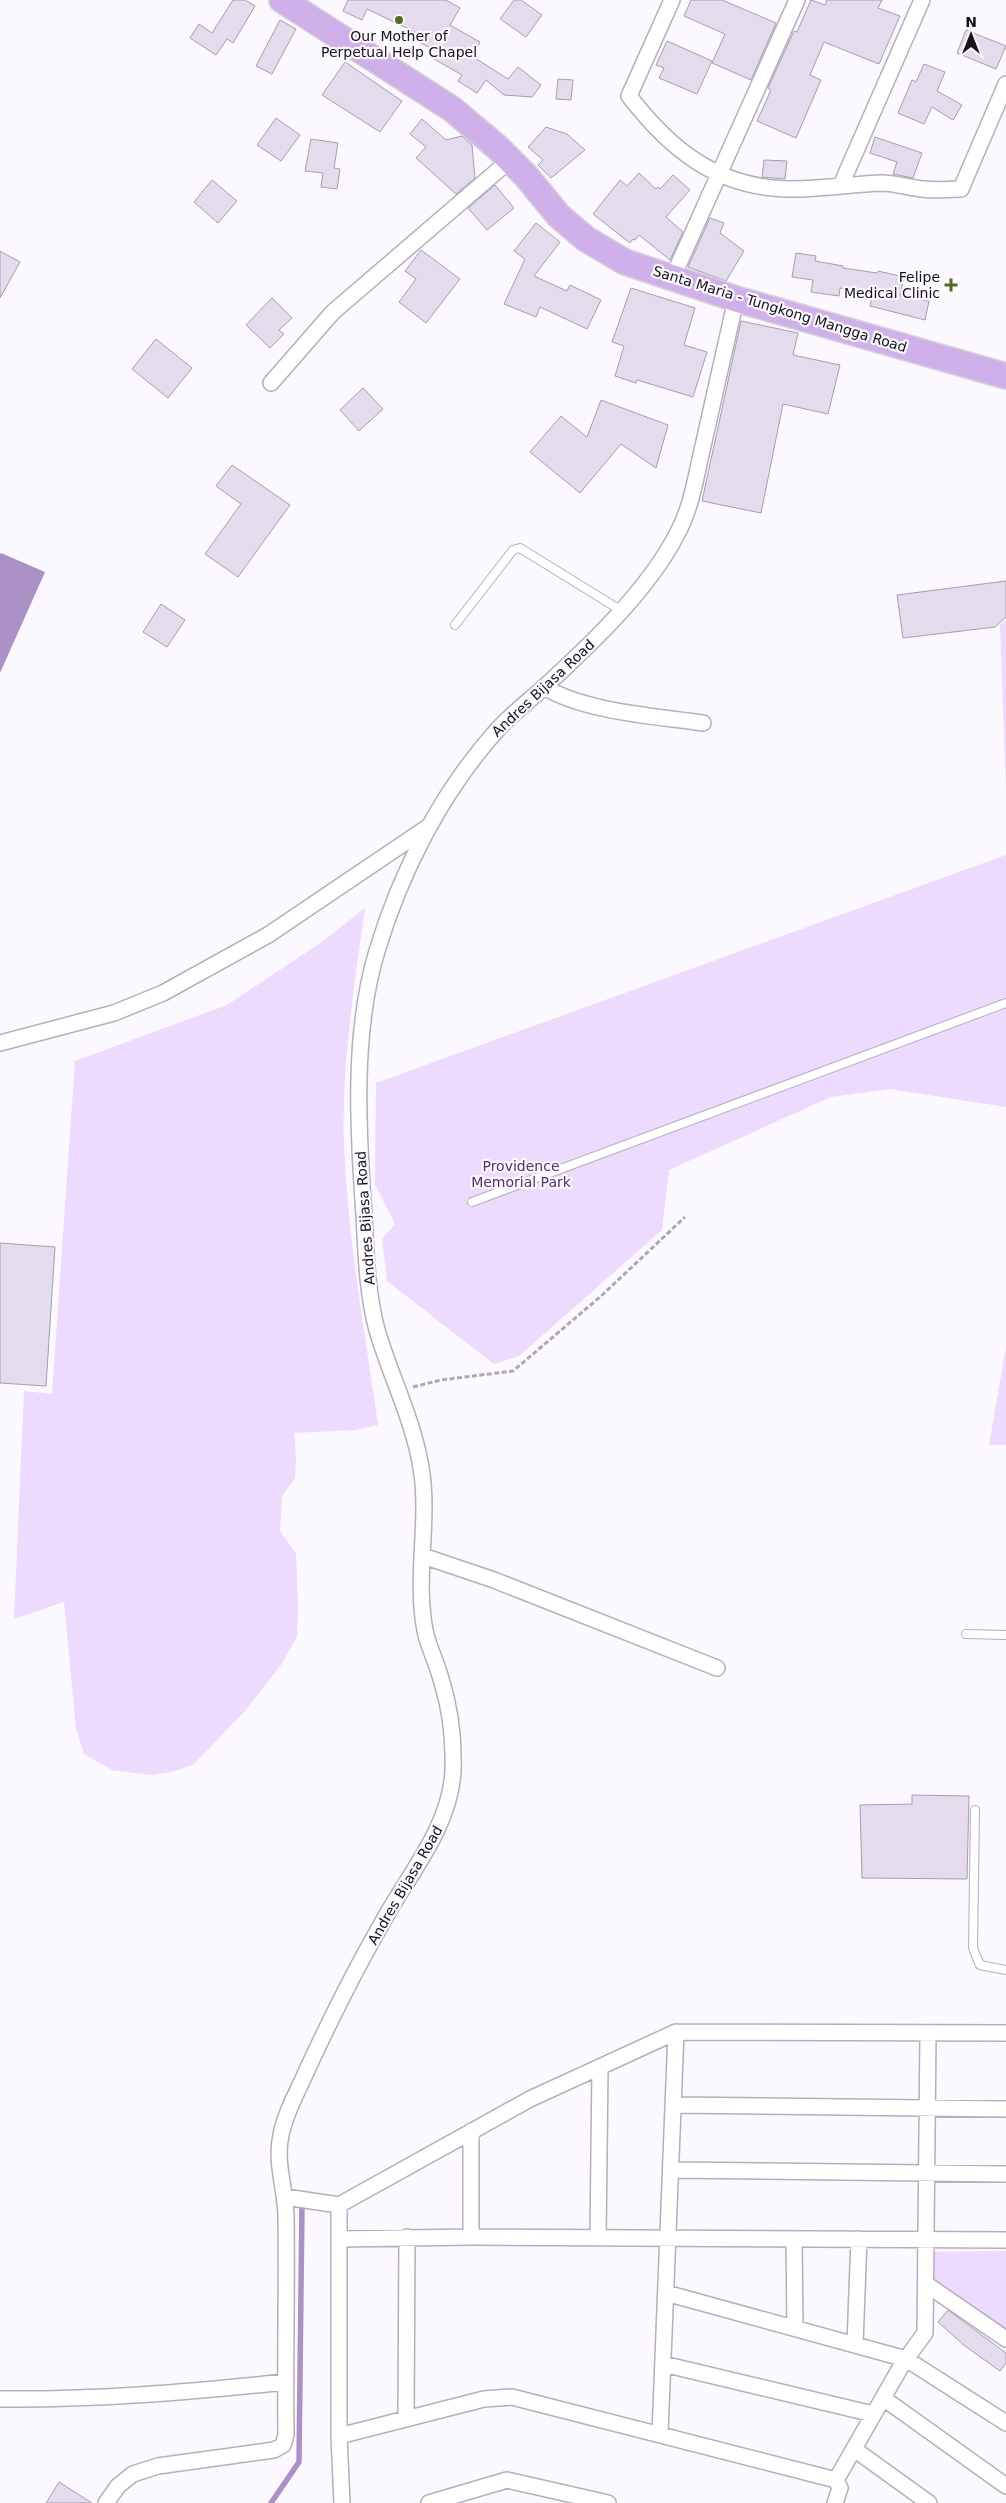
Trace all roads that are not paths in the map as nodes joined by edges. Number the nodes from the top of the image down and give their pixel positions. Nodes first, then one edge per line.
1 (282, 0) edge
2 (672, 0) edge
3 (797, 0) edge
4 (922, 0) edge
5 (1006, 84) edge
6 (510, 160) junction
7 (719, 175) junction
8 (841, 185) junction
9 (672, 279) junction
10 (736, 299) junction
11 (1006, 376) edge
12 (271, 383) dead end
13 (622, 611) junction
14 (455, 625) dead end
15 (544, 687) junction
16 (703, 724) dead end
17 (430, 826) junction
18 (1006, 1003) edge
19 (0, 1043) edge
20 (472, 1202) dead end
21 (423, 1556) junction
22 (966, 1634) dead end
23 (1006, 1635) edge
24 (717, 1668) dead end
25 (975, 1810) dead end
26 (1006, 1970) edge
27 (676, 2032) junction
28 (928, 2033) junction
29 (1006, 2033) edge
30 (600, 2067) junction
31 (673, 2106) junction
32 (927, 2109) junction
33 (1006, 2109) edge
34 (471, 2131) junction
35 (671, 2170) junction
36 (926, 2173) junction
37 (1006, 2174) edge
38 (285, 2197) junction
39 (339, 2205) junction
40 (407, 2237) junction
41 (471, 2237) junction
42 (598, 2238) junction
43 (668, 2238) junction
44 (340, 2239) junction
45 (794, 2239) junction
46 (859, 2239) junction
47 (925, 2239) junction
48 (1006, 2240) edge
49 (926, 2284) junction
50 (666, 2293) junction
51 (795, 2328) junction
52 (1006, 2339) edge
53 (855, 2344) junction
54 (906, 2358) junction
55 (663, 2364) junction
56 (285, 2382) junction
57 (883, 2398) junction
58 (0, 2399) edge
59 (873, 2414) junction
60 (406, 2419) junction
61 (1006, 2423) edge
62 (660, 2434) junction
63 (339, 2436) junction
64 (854, 2449) junction
65 (836, 2480) junction
66 (1006, 2486) edge
67 (106, 2503) edge
68 (342, 2503) edge
69 (429, 2503) edge
70 (608, 2503) edge
71 (835, 2503) edge
72 (929, 2503) edge

1 - 6 main road, Santa Maria - Tungkong Mangga Road
2 - 7 street
3 - 7 street
4 - 8 street
5 - 8 street
6 - 9 main road, Santa Maria - Tungkong Mangga Road
6 - 12 street
7 - 8 street
7 - 9 street
9 - 10 main road, Santa Maria - Tungkong Mangga Road
10 - 11 main road, Santa Maria - Tungkong Mangga Road
10 - 13 street, Andres Bijasa Road
13 - 14 lane
13 - 15 street, Andres Bijasa Road
15 - 16 street
15 - 17 street, Andres Bijasa Road
17 - 19 street
17 - 21 street, Andres Bijasa Road
18 - 20 lane
21 - 24 street
21 - 38 street, Andres Bijasa Road
22 - 23 lane
25 - 26 lane
27 - 28 street
27 - 30 street
27 - 31 street
28 - 29 street
28 - 32 street
30 - 34 street
30 - 42 street
31 - 32 street
31 - 35 street
32 - 33 street
32 - 36 street
34 - 39 street
34 - 41 street
35 - 36 street
35 - 43 street
36 - 37 street
36 - 47 street
38 - 39 street
38 - 56 street, Andres Bijasa Road
39 - 44 street
40 - 41 street
40 - 44 street
40 - 60 street
41 - 42 street
42 - 43 street
43 - 45 street
43 - 50 street
44 - 63 street
45 - 46 street
45 - 51 street
46 - 47 street
46 - 53 street
47 - 48 street
47 - 49 street
49 - 52 street
49 - 54 street
50 - 51 street
50 - 55 street
51 - 53 street
53 - 54 street
54 - 57 street
54 - 61 street
55 - 59 street
55 - 62 street
56 - 58 street
56 - 67 street, Andres Bijasa Road
57 - 59 street
57 - 66 street
59 - 64 street
60 - 62 street
60 - 63 street
62 - 65 street
63 - 68 street
64 - 65 street
64 - 72 street
65 - 71 street
69 - 70 street

